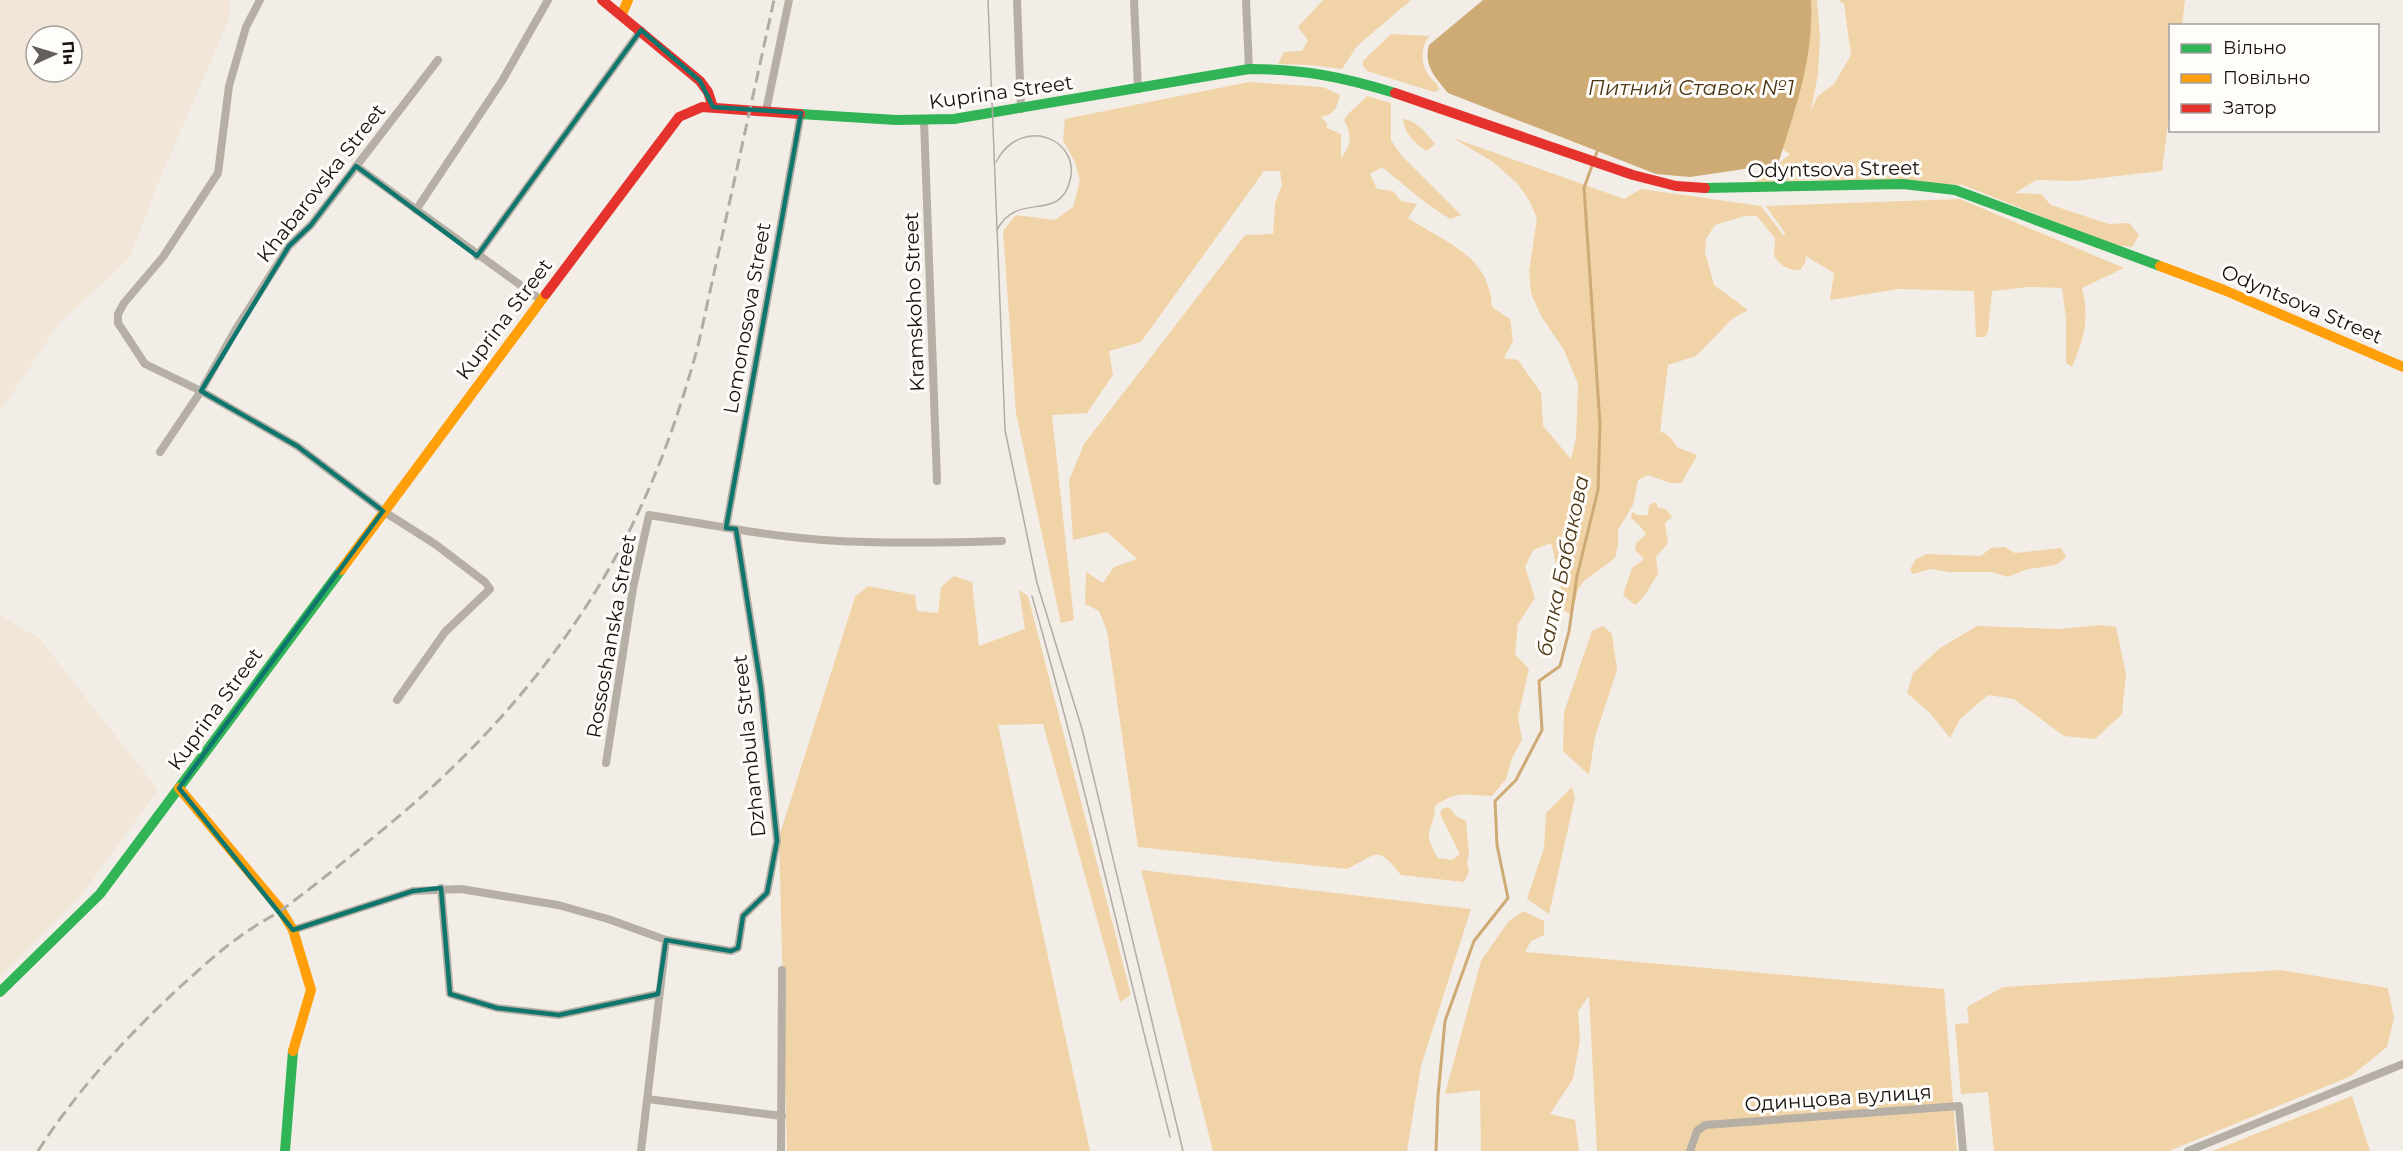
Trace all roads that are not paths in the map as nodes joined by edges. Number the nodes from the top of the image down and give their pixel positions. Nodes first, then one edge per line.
1 (260, 0) edge
2 (548, 0) edge
3 (602, 0) edge
4 (628, 0) edge
5 (789, 0) edge
6 (1017, 0) edge
7 (1134, 0) edge
8 (1246, 0) edge
9 (622, 14) junction
10 (641, 30) junction
11 (438, 60) dead end
12 (1249, 69) junction
13 (1138, 89) junction
14 (713, 107) junction
15 (1021, 109) junction
16 (766, 111) junction
17 (801, 113) junction
18 (924, 121) junction
19 (356, 166) junction
20 (416, 210) junction
21 (477, 256) junction
22 (541, 300) junction
23 (2403, 367) edge
24 (201, 391) junction
25 (160, 452) dead end
26 (937, 481) dead end
27 (383, 511) junction
28 (726, 528) junction
29 (736, 529) junction
30 (1002, 541) dead end
31 (397, 700) dead end
32 (606, 763) dead end
33 (179, 788) junction
34 (441, 888) junction
35 (293, 930) junction
36 (666, 940) junction
37 (782, 970) dead end
38 (0, 992) edge
39 (658, 994) junction
40 (2403, 1064) edge
41 (647, 1099) junction
42 (782, 1116) junction
43 (285, 1151) edge
44 (641, 1151) edge
45 (781, 1151) edge
46 (1690, 1151) edge
47 (1963, 1151) edge
48 (2188, 1151) edge

1 - 24 street
2 - 20 street
3 - 9 main road
4 - 9 main road
5 - 16 street
6 - 15 street
7 - 13 street
8 - 12 street
9 - 10 main road
10 - 14 main road
10 - 21 street
11 - 19 street, Khabarovska Street
12 - 13 main road, Kuprina Street
12 - 23 main road, Odyntsova Street
13 - 15 main road, Kuprina Street
14 - 16 main road, Kuprina Street
14 - 22 main road, Kuprina Street
15 - 18 main road, Kuprina Street
16 - 17 main road, Kuprina Street
17 - 18 main road, Kuprina Street
17 - 28 street, Lomonosova Street
18 - 26 street, Kramskoho Street
19 - 20 street
19 - 24 street, Khabarovska Street
20 - 21 street
21 - 22 street
22 - 27 main road, Kuprina Street
24 - 25 street, Khabarovska Street
24 - 27 street
27 - 31 street
27 - 33 main road, Kuprina Street
28 - 29 street
28 - 32 street, Rossoshanska Street
29 - 30 street
29 - 36 street, Dzhambula Street
33 - 35 main road
33 - 38 main road, Kuprina Street
34 - 35 street
34 - 36 street
34 - 39 street
35 - 43 main road
36 - 39 street
37 - 42 street
39 - 41 street
40 - 48 street
41 - 42 street
41 - 44 street
42 - 45 street
46 - 47 street, Одинцова вулиця

